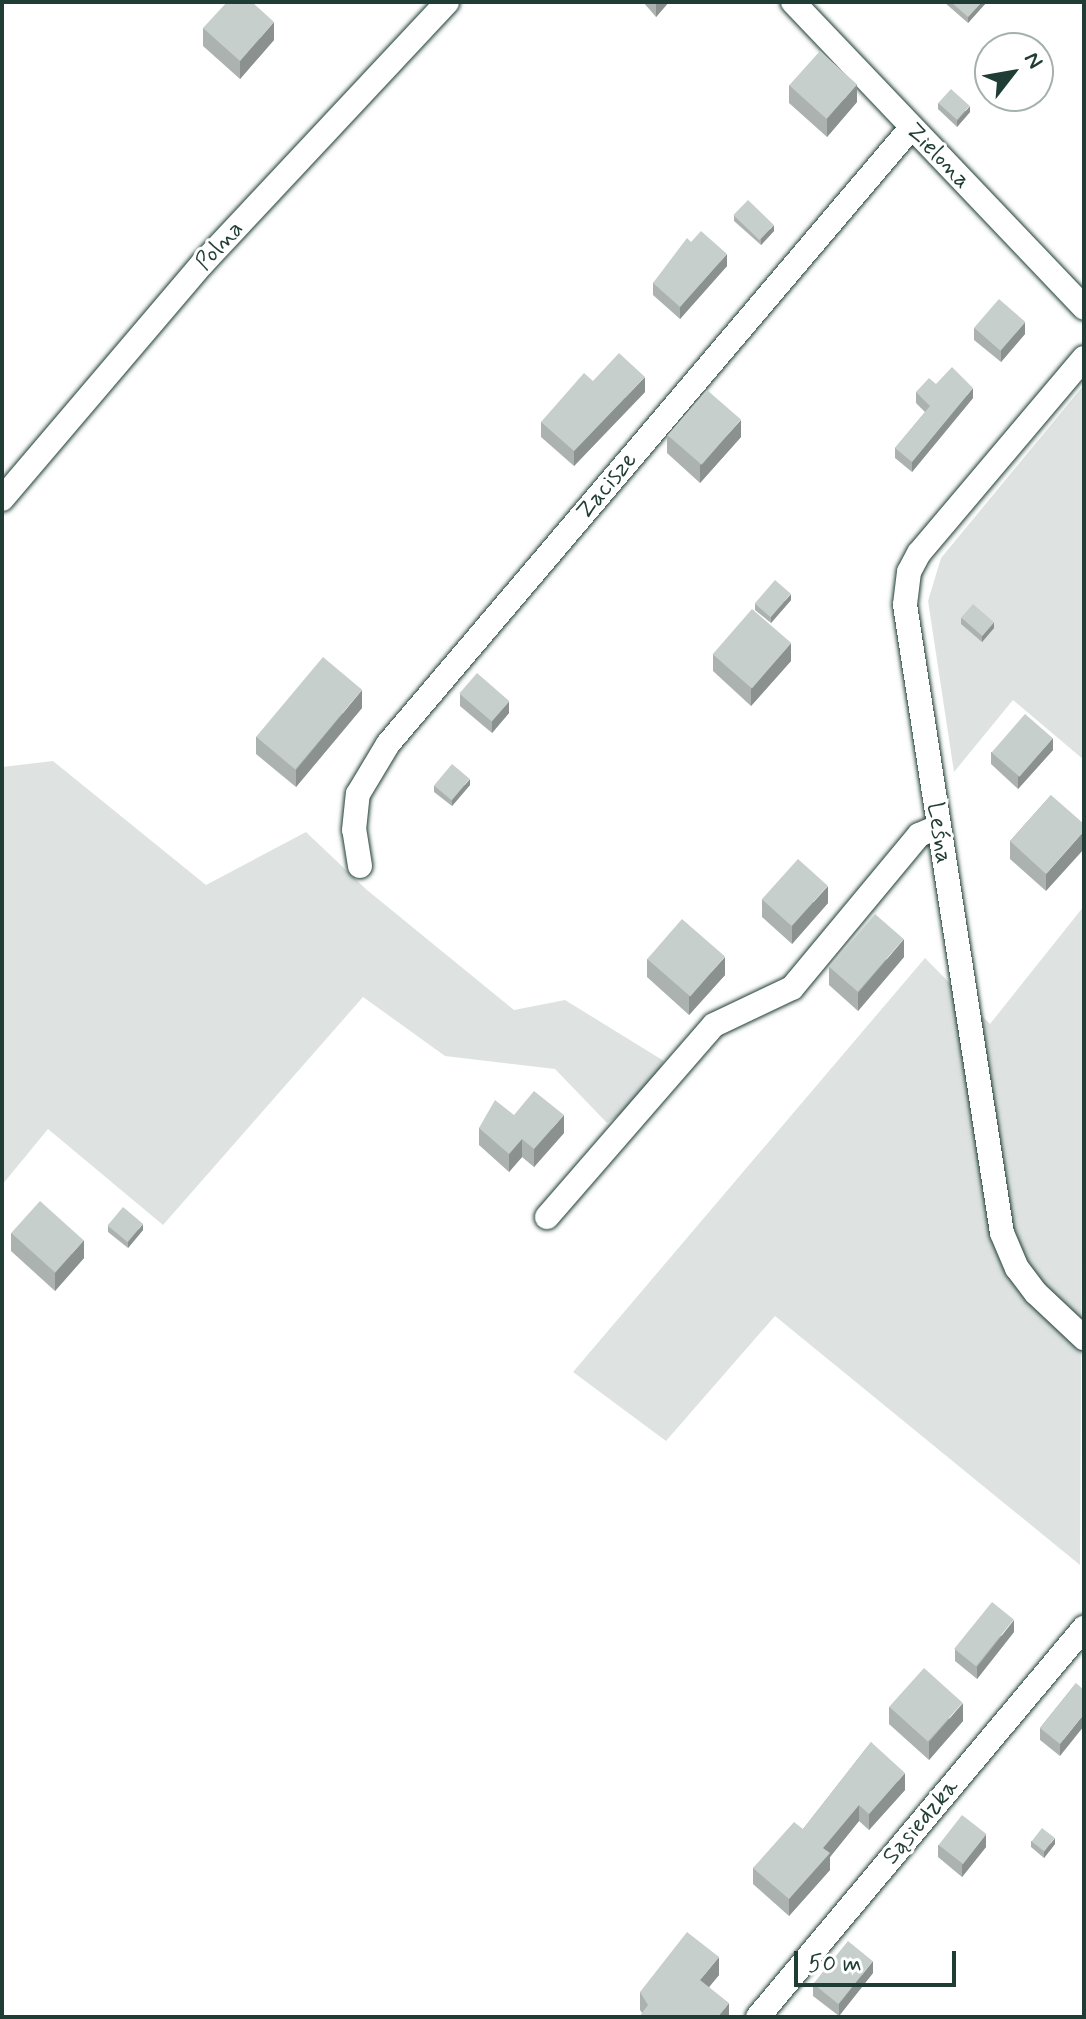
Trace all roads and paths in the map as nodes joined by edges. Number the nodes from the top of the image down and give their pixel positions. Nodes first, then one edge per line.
1 (447, 2) edge
2 (793, 2) edge
3 (911, 128) junction
4 (1084, 308) edge
5 (1084, 358) edge
6 (2, 499) edge
7 (938, 827) junction
8 (360, 866) dead end
9 (547, 1217) dead end
10 (1084, 1338) edge
11 (1084, 1628) edge
12 (758, 2017) edge

1 - 6 street, Polna
2 - 3 street, Zielona
3 - 4 street, Zielona
3 - 8 street, Zacisze
5 - 7 street, Leśna
7 - 9 street
7 - 10 street, Leśna
11 - 12 street, Sąsiedzka

